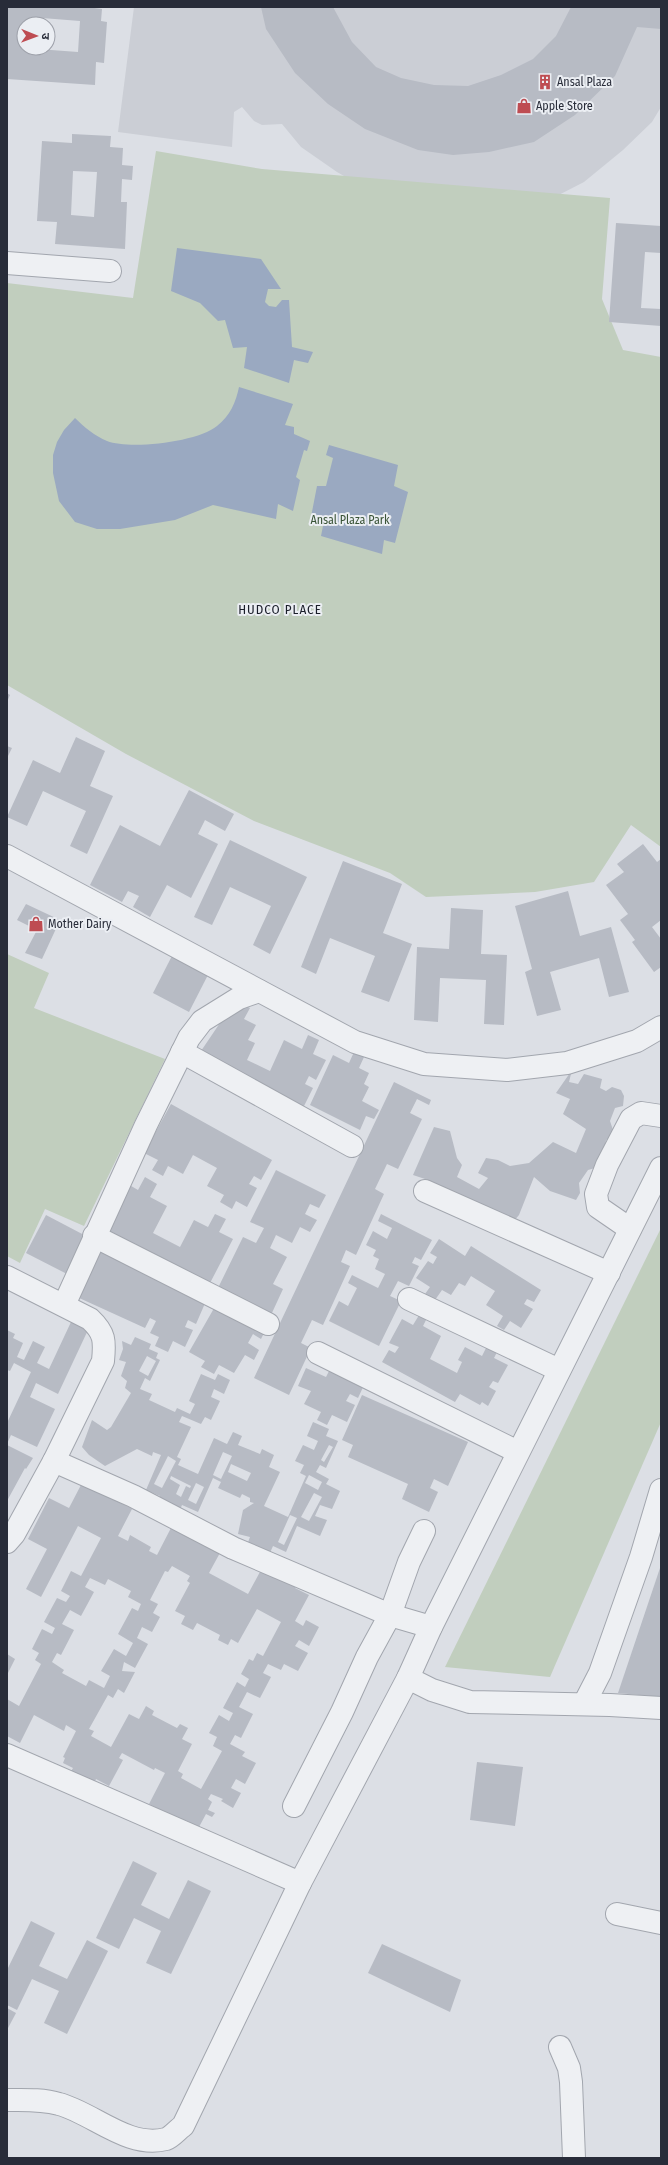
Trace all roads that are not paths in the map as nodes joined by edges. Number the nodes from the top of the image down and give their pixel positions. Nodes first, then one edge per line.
1 (7, 263) edge
2 (110, 271) dead end
3 (7, 856) edge
4 (259, 991) junction
5 (661, 1027) edge
6 (182, 1052) junction
7 (661, 1116) edge
8 (352, 1146) dead end
9 (661, 1168) edge
10 (425, 1191) dead end
11 (630, 1229) junction
12 (94, 1236) junction
13 (609, 1272) junction
14 (7, 1277) edge
15 (409, 1299) dead end
16 (64, 1305) junction
17 (268, 1324) dead end
18 (318, 1353) dead end
19 (559, 1370) junction
20 (518, 1452) junction
21 (54, 1461) junction
22 (661, 1490) edge
23 (424, 1531) dead end
24 (7, 1542) edge
25 (390, 1615) junction
26 (431, 1627) junction
27 (408, 1678) junction
28 (584, 1704) junction
29 (661, 1708) edge
30 (7, 1755) edge
31 (294, 1806) dead end
32 (300, 1883) junction
33 (617, 1914) dead end
34 (661, 1923) edge
35 (560, 2047) dead end
36 (7, 2100) edge
37 (574, 2158) edge

1 - 2 street
3 - 4 street
4 - 5 street
4 - 6 street
6 - 8 street
6 - 12 street
7 - 11 street
9 - 11 street
10 - 13 street
11 - 13 street
12 - 16 street
12 - 17 street
13 - 19 street
14 - 16 street
15 - 19 street
16 - 21 street
18 - 20 street
19 - 20 street
20 - 26 street
21 - 24 street
21 - 25 street
22 - 28 street
23 - 25 street
25 - 26 street
25 - 31 street
26 - 27 street
27 - 28 street
27 - 32 street
28 - 29 street
30 - 32 street
32 - 36 street
33 - 34 street
35 - 37 street

